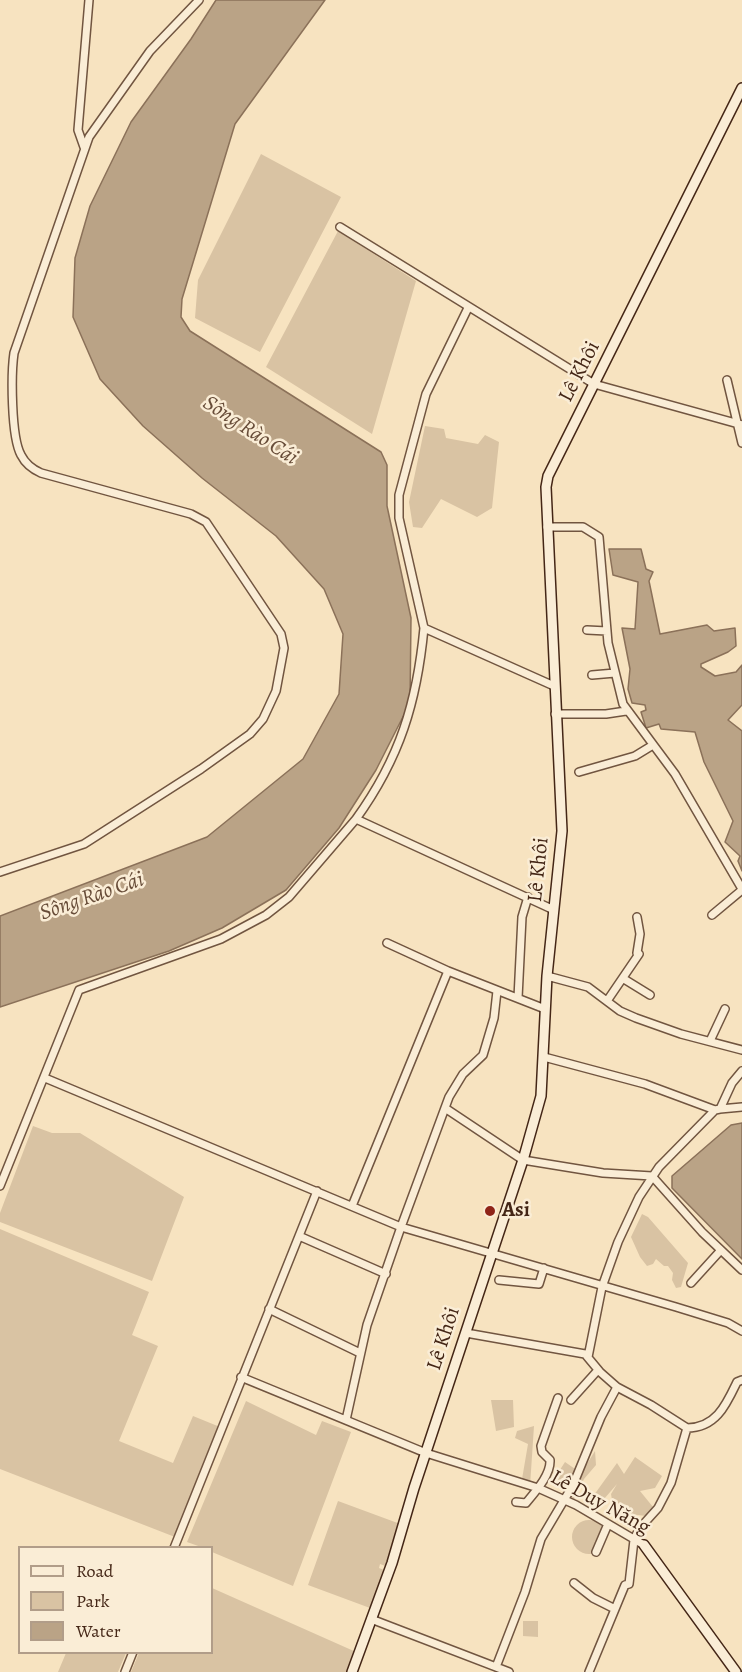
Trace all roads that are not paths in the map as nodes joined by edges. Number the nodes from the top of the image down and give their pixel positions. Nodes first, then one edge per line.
1 (89, 0) edge
2 (199, 0) edge
3 (742, 88) edge
4 (84, 147) junction
5 (340, 227) dead end
6 (468, 308) junction
7 (727, 380) dead end
8 (594, 384) junction
9 (740, 424) edge
10 (742, 443) edge
11 (547, 527) junction
12 (424, 628) junction
13 (587, 630) dead end
14 (607, 631) junction
15 (615, 673) junction
16 (592, 675) dead end
17 (554, 686) junction
18 (626, 711) junction
19 (555, 714) junction
20 (653, 745) junction
21 (579, 772) dead end
22 (356, 819) junction
23 (0, 872) edge
24 (742, 889) edge
25 (528, 897) junction
26 (554, 910) junction
27 (712, 915) dead end
28 (637, 917) dead end
29 (387, 943) dead end
30 (448, 971) junction
31 (547, 976) junction
32 (624, 979) junction
33 (497, 991) junction
34 (650, 994) dead end
35 (518, 998) junction
36 (607, 1001) junction
37 (545, 1009) junction
38 (724, 1009) dead end
39 (710, 1041) junction
40 (742, 1050) edge
41 (544, 1057) junction
42 (742, 1071) edge
43 (45, 1078) junction
44 (742, 1107) edge
45 (445, 1108) junction
46 (718, 1109) junction
47 (523, 1160) junction
48 (652, 1176) junction
49 (0, 1186) edge
50 (317, 1191) junction
51 (352, 1206) junction
52 (401, 1227) junction
53 (299, 1236) junction
54 (721, 1250) junction
55 (491, 1253) junction
56 (544, 1268) junction
57 (742, 1270) edge
58 (386, 1274) junction
59 (499, 1280) dead end
60 (691, 1283) dead end
61 (602, 1287) junction
62 (269, 1309) junction
63 (742, 1331) edge
64 (466, 1333) junction
65 (360, 1353) junction
66 (588, 1357) junction
67 (598, 1370) junction
68 (241, 1377) junction
69 (742, 1380) edge
70 (617, 1387) junction
71 (558, 1398) dead end
72 (571, 1400) dead end
73 (346, 1420) junction
74 (687, 1428) junction
75 (426, 1453) junction
76 (538, 1488) junction
77 (564, 1499) junction
78 (516, 1502) dead end
79 (608, 1524) junction
80 (634, 1540) junction
81 (644, 1545) joint
82 (175, 1546) edge
83 (596, 1552) dead end
84 (574, 1583) dead end
85 (615, 1609) junction
86 (371, 1619) junction
87 (133, 1654) edge
88 (496, 1668) junction
89 (125, 1672) edge
90 (352, 1672) edge
91 (508, 1672) edge
92 (589, 1672) edge
93 (735, 1672) edge

1 - 4 street
2 - 4 street
3 - 8 street, Lê Khôi
4 - 23 street
5 - 6 street
6 - 8 street
6 - 12 street
7 - 9 street
8 - 9 street
8 - 11 street, Lê Khôi
9 - 10 street
11 - 14 street
11 - 17 street, Lê Khôi
12 - 17 street
12 - 22 street
13 - 14 street
14 - 15 street
15 - 16 street
15 - 18 street
17 - 19 street, Lê Khôi
18 - 19 street
18 - 20 street
19 - 26 street, Lê Khôi
20 - 21 street
20 - 24 street
22 - 25 street
22 - 43 street
24 - 27 street
25 - 26 street
25 - 35 street
26 - 31 street, Lê Khôi
28 - 32 street
29 - 30 street
30 - 33 street
30 - 51 street
31 - 36 street
31 - 37 street, Lê Khôi
32 - 34 street
32 - 36 street
33 - 35 street
33 - 45 street
35 - 37 street
36 - 39 street
37 - 41 street, Lê Khôi
38 - 39 street
39 - 40 street
41 - 46 street
41 - 47 street, Lê Khôi
42 - 46 street
43 - 49 street
43 - 50 street
44 - 46 street
45 - 47 street
45 - 52 street
46 - 48 street
47 - 48 street
47 - 55 street, Lê Khôi
48 - 54 street
48 - 61 street
50 - 51 street
50 - 53 street
51 - 52 street
52 - 55 street
52 - 58 street
53 - 58 street
53 - 62 street
54 - 57 street
54 - 60 street
55 - 56 street
55 - 64 street, Lê Khôi
56 - 59 street
56 - 61 street
58 - 65 street
61 - 63 street
61 - 66 street
62 - 65 street
62 - 68 street
64 - 66 street
64 - 75 street, Lê Khôi
65 - 73 street
66 - 67 street
67 - 70 street
67 - 72 street
68 - 73 street, Lê Duy Năng
68 - 82 street
69 - 74 street
70 - 74 street
70 - 77 street
71 - 76 street
73 - 75 street, Lê Duy Năng
74 - 80 street
75 - 76 street, Lê Duy Năng
75 - 86 street, Lê Khôi
76 - 77 street, Lê Duy Năng
76 - 78 street
77 - 79 street, Lê Duy Năng
77 - 88 street
79 - 80 street, Lê Duy Năng
79 - 83 street
80 - 81 street, Lê Duy Năng
80 - 85 street
81 - 93 street, Lê Duy Năng
84 - 85 street
85 - 92 street
86 - 88 street
86 - 90 street, Lê Khôi
87 - 89 street
88 - 91 street

